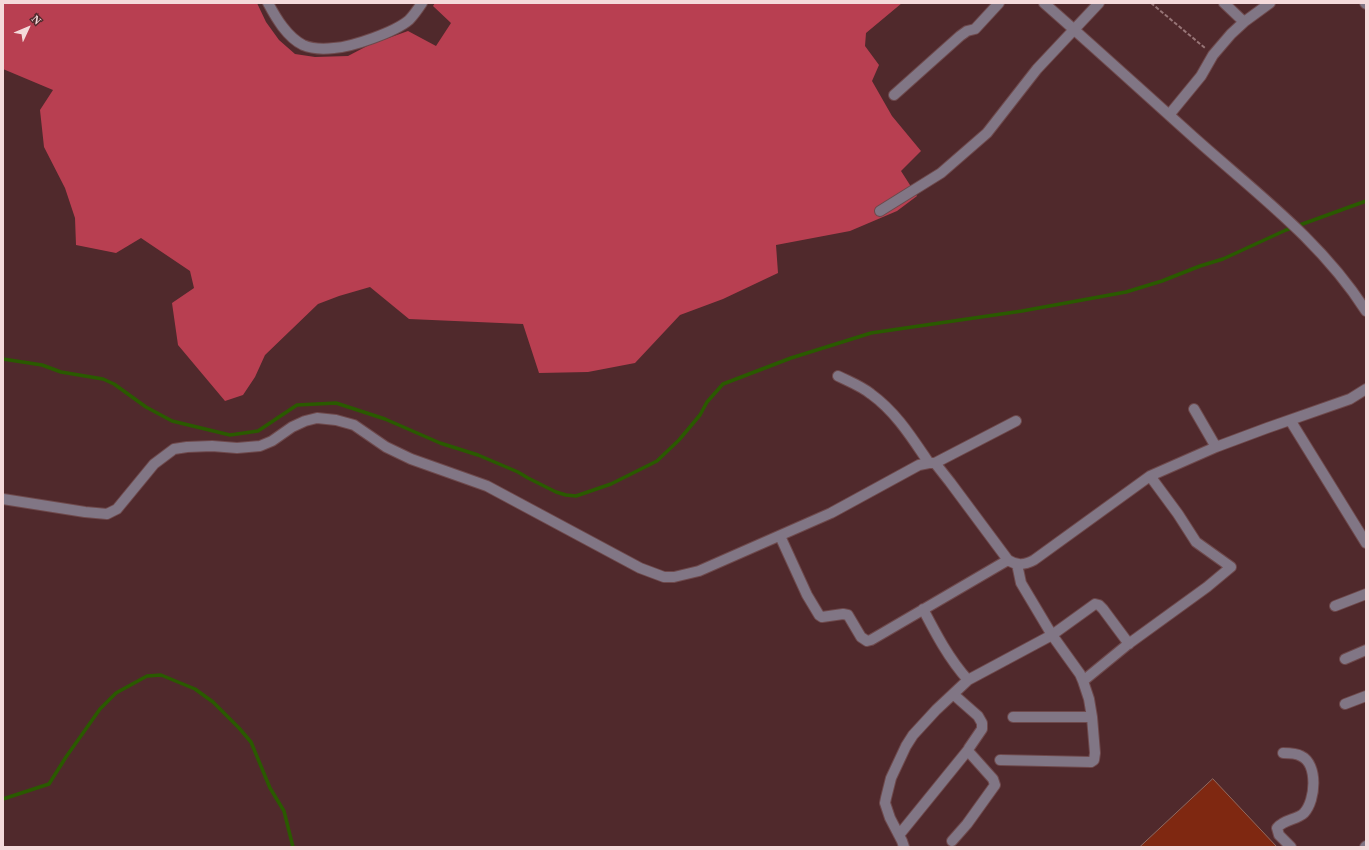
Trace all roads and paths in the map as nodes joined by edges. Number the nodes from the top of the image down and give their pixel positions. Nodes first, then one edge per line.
1 (268, 3) edge
2 (422, 3) edge
3 (1000, 3) edge
4 (1044, 3) edge
5 (1100, 3) edge
6 (1150, 3) edge
7 (1224, 3) edge
8 (1270, 3) edge
9 (1244, 22) junction
10 (1074, 29) junction
11 (1213, 55) junction
12 (894, 95) dead end
13 (1169, 114) junction
14 (880, 211) dead end
15 (1366, 311) edge
16 (838, 376) dead end
17 (1366, 389) edge
18 (1194, 409) dead end
19 (1290, 420) junction
20 (1016, 422) dead end
21 (1216, 447) junction
22 (932, 463) junction
23 (1150, 476) junction
24 (3, 499) edge
25 (780, 536) junction
26 (1366, 543) edge
27 (1013, 562) junction
28 (1366, 594) edge
29 (1335, 606) dead end
30 (923, 609) junction
31 (1052, 635) junction
32 (1129, 644) junction
33 (1366, 650) edge
34 (1345, 659) dead end
35 (968, 680) junction
36 (1083, 681) junction
37 (953, 694) junction
38 (1366, 696) edge
39 (1345, 704) dead end
40 (1092, 716) junction
41 (1013, 717) dead end
42 (968, 750) junction
43 (1283, 753) dead end
44 (1000, 760) dead end
45 (899, 835) junction
46 (952, 841) dead end
47 (904, 847) edge
48 (1291, 847) edge

1 - 2 street
3 - 12 street
4 - 10 street
5 - 10 street
6 - 11 path
7 - 9 street
8 - 9 street
9 - 11 street
10 - 13 street
10 - 14 street
11 - 13 street
13 - 15 street
16 - 22 street
17 - 19 street
18 - 21 street
19 - 21 street
19 - 26 street
20 - 22 street
21 - 23 street
22 - 25 street
22 - 27 street
23 - 27 street
23 - 32 street
24 - 25 street
25 - 30 street
27 - 30 street
27 - 31 street
28 - 29 street
30 - 35 street
31 - 32 street
31 - 35 street
31 - 36 street
32 - 36 street
33 - 34 street
35 - 37 street
36 - 40 street
37 - 42 street
37 - 45 street
38 - 39 street
40 - 41 street
40 - 44 street
42 - 45 street
42 - 46 street
43 - 48 street
45 - 47 street

